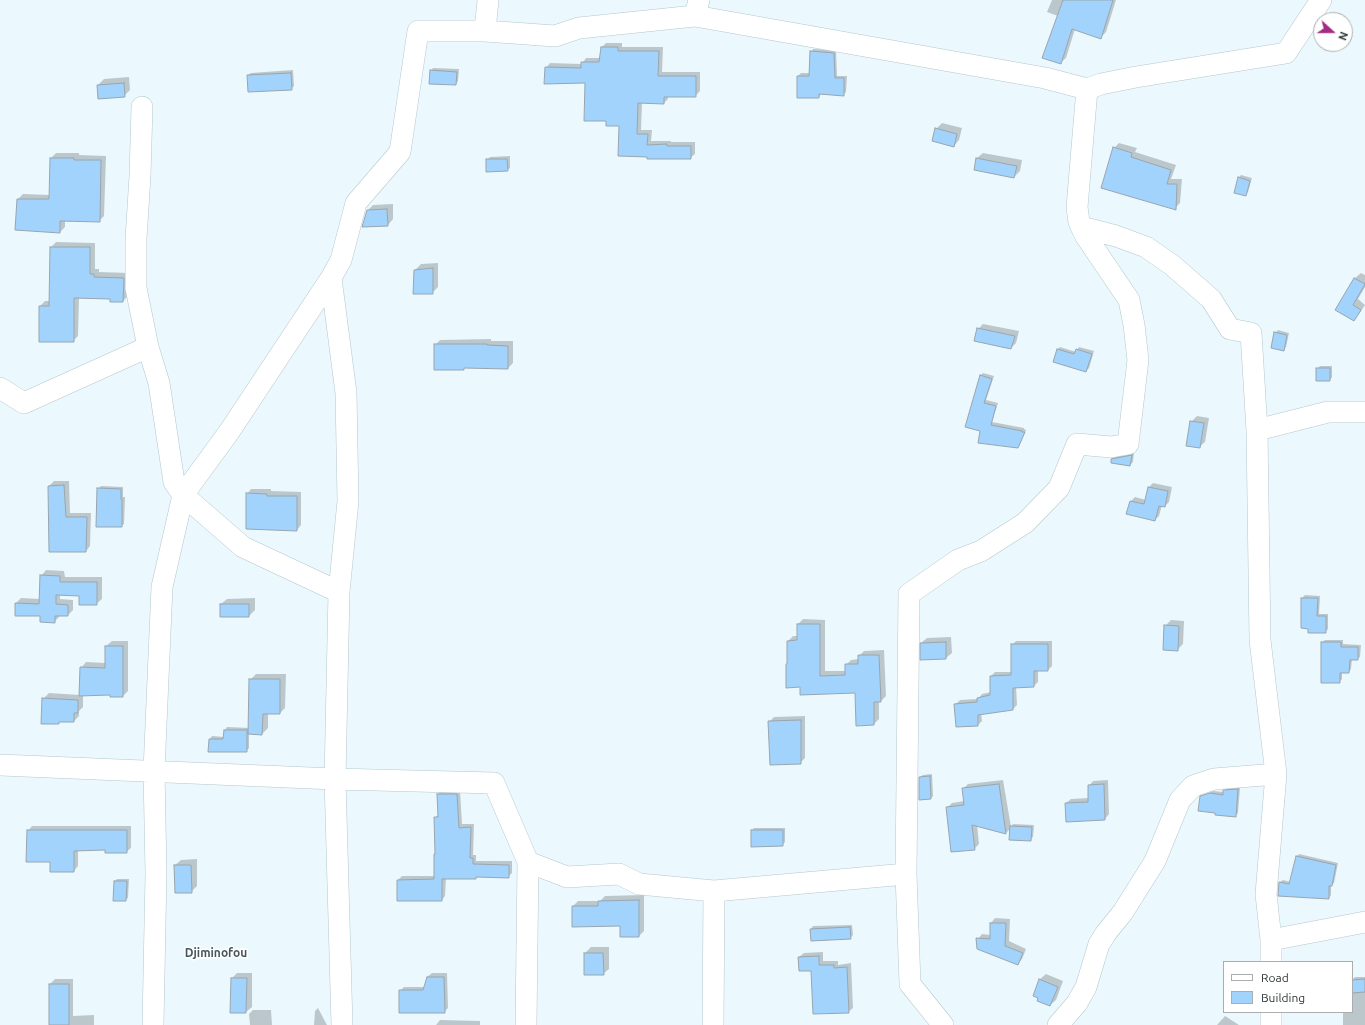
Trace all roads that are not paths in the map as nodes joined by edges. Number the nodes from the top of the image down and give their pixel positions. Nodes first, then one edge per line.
1 (488, 0) edge
2 (1321, 0) edge
3 (697, 8) edge
4 (485, 31) junction
5 (1087, 89) junction
6 (142, 107) dead end
7 (1081, 227) junction
8 (331, 278) junction
9 (148, 347) junction
10 (0, 388) edge
11 (1365, 412) edge
12 (1257, 430) junction
13 (183, 495) junction
14 (339, 592) junction
15 (0, 765) edge
16 (154, 771) junction
17 (1276, 774) junction
18 (335, 779) junction
19 (528, 862) junction
20 (906, 874) junction
21 (714, 891) junction
22 (1365, 922) edge
23 (1271, 940) junction
24 (1271, 961) edge
25 (1271, 1013) edge
26 (153, 1025) edge
27 (342, 1025) edge
28 (526, 1025) edge
29 (713, 1025) edge
30 (943, 1025) edge
31 (1058, 1025) edge
32 (1270, 1025) edge

1 - 4 street
2 - 5 street
3 - 4 street
3 - 5 street
4 - 8 street
5 - 7 street
6 - 9 street
7 - 12 street
7 - 20 street
8 - 13 street
8 - 14 street
9 - 10 street
9 - 13 street
11 - 12 street
12 - 17 street
13 - 14 street
13 - 16 street
14 - 18 street
15 - 16 street
16 - 18 street
16 - 26 street
17 - 23 street
17 - 31 street
18 - 19 street
18 - 27 street
19 - 21 street
19 - 28 street
20 - 21 street
20 - 30 street
21 - 29 street
22 - 23 street
23 - 24 street
25 - 32 street

